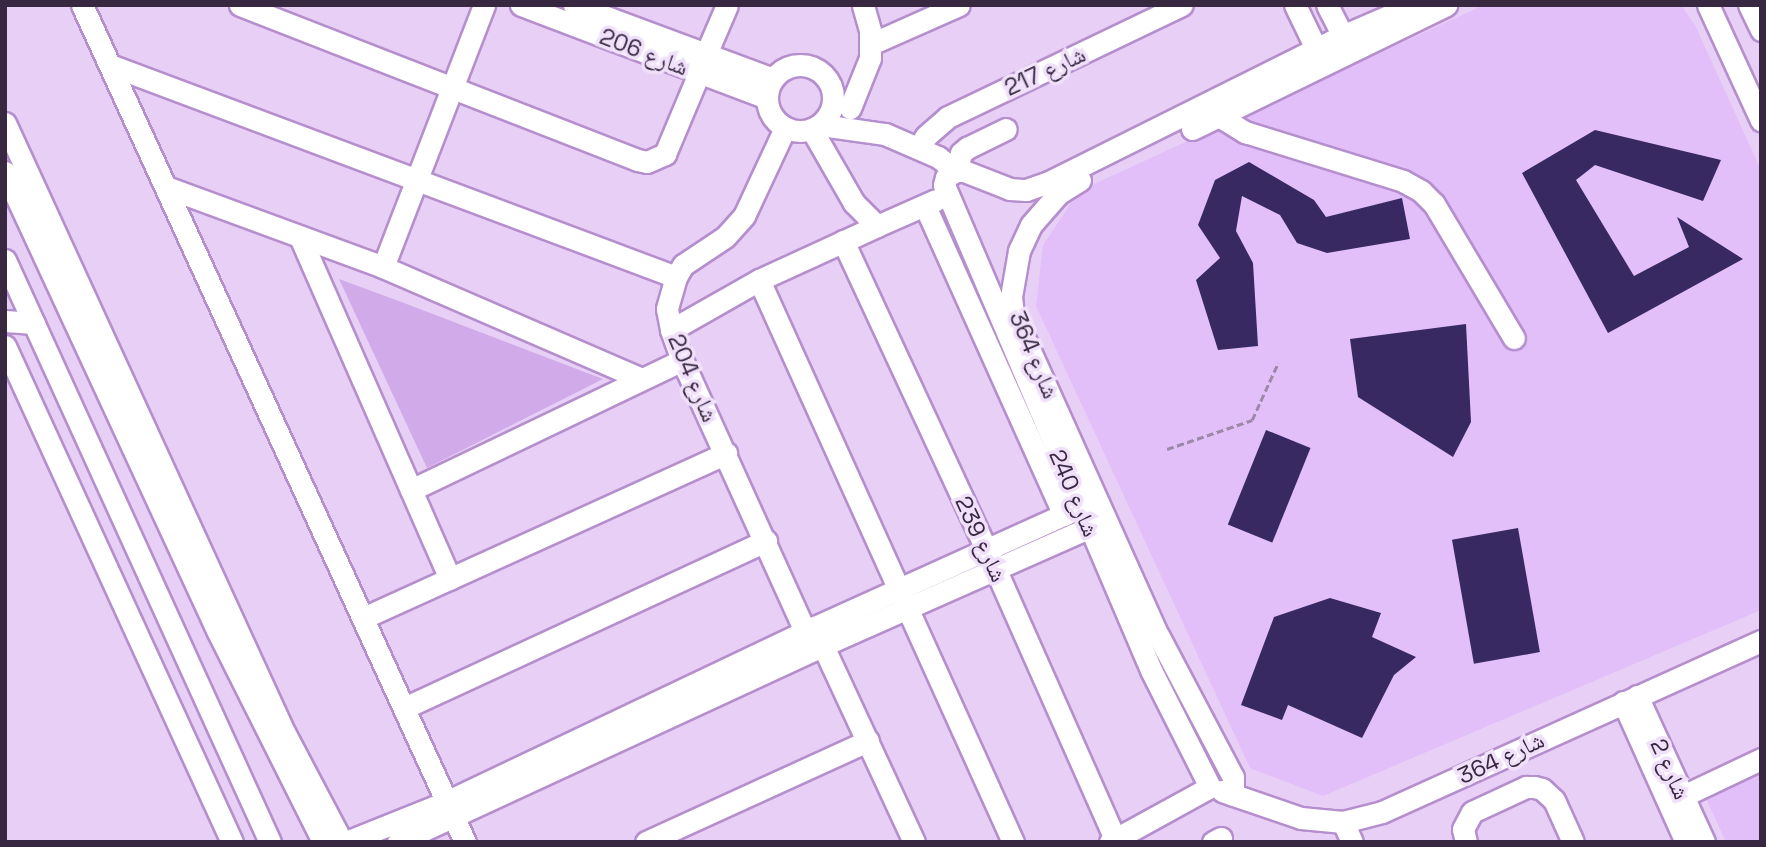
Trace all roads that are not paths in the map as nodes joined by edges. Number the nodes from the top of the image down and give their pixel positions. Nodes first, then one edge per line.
1 (82, 5) edge
2 (240, 5) edge
3 (484, 5) edge
4 (521, 5) edge
5 (574, 5) edge
6 (727, 5) edge
7 (863, 5) edge
8 (959, 5) edge
9 (1182, 5) edge
10 (1295, 5) edge
11 (1327, 5) edge
12 (1708, 5) edge
13 (1749, 5) edge
14 (1432, 6) edge
15 (1761, 30) edge
16 (1346, 43) junction
17 (871, 44) junction
18 (1319, 57) junction
19 (703, 64) junction
20 (110, 65) junction
21 (452, 89) junction
22 (770, 89) junction
23 (834, 93) junction
24 (850, 108) junction
25 (1219, 116) junction
26 (1761, 120) edge
27 (5, 123) edge
28 (817, 127) junction
29 (785, 128) junction
30 (1006, 129) dead end
31 (885, 134) junction
32 (918, 148) junction
33 (5, 172) edge
34 (417, 180) junction
35 (949, 184) junction
36 (166, 187) junction
37 (925, 206) junction
38 (877, 226) junction
39 (44, 233) junction
40 (300, 236) junction
41 (843, 241) junction
42 (5, 260) edge
43 (383, 267) junction
44 (676, 277) junction
45 (759, 281) junction
46 (5, 321) edge
47 (34, 323) junction
48 (671, 330) junction
49 (1514, 338) dead end
50 (5, 346) edge
51 (682, 360) junction
52 (640, 378) junction
53 (726, 453) junction
54 (411, 490) junction
55 (1085, 517) junction
56 (766, 541) junction
57 (991, 559) junction
58 (450, 578) junction
59 (903, 599) junction
60 (363, 618) junction
61 (1761, 641) edge
62 (814, 642) junction
63 (1630, 699) junction
64 (404, 708) junction
65 (868, 741) junction
66 (1761, 760) edge
67 (1204, 790) junction
68 (1233, 795) junction
69 (1683, 796) junction
70 (450, 810) junction
71 (1343, 822) junction
72 (909, 840) edge
73 (1112, 841) edge
74 (232, 842) edge
75 (271, 842) edge
76 (323, 842) edge
77 (344, 842) edge
78 (398, 842) edge
79 (465, 842) edge
80 (646, 842) edge
81 (1013, 842) edge
82 (1352, 842) edge
83 (1466, 842) edge
84 (1573, 842) edge
85 (1686, 842) edge
86 (1704, 842) edge

1 - 20 street
2 - 21 street
3 - 21 street
4 - 19 street, شارع 206
5 - 19 street, شارع 206
6 - 19 street
7 - 17 street
8 - 17 street
9 - 32 street, شارع 217
10 - 18 street
11 - 16 street
12 - 26 street
13 - 15 street
14 - 16 street, شارع 364
16 - 18 street, شارع 364
17 - 24 street
18 - 25 street, شارع 364
18 - 35 street, شارع 364
19 - 21 street
19 - 22 street, شارع 206
20 - 34 street
20 - 36 street
21 - 34 street
22 - 23 street
22 - 29 street
23 - 24 street
23 - 28 street
24 - 31 street
25 - 49 street
25 - 55 street, شارع 364
27 - 39 street
28 - 29 street
28 - 31 street
28 - 38 street
29 - 44 street
30 - 35 street
31 - 32 street
32 - 35 street
33 - 39 street
34 - 43 street
34 - 44 street
35 - 37 street
35 - 55 street, شارع 240
36 - 40 street
36 - 60 street
37 - 38 street
37 - 55 street
38 - 41 street
39 - 76 street
39 - 77 street
40 - 43 street
40 - 54 street
41 - 45 street
41 - 57 street, شارع 239
42 - 47 street
43 - 52 street
44 - 48 street, شارع 204
45 - 48 street
45 - 59 street
46 - 47 street
47 - 75 street
48 - 51 street, شارع 204
50 - 74 street
51 - 52 street
51 - 53 street, شارع 204
52 - 54 street
53 - 56 street, شارع 204
53 - 58 street
54 - 58 street
55 - 57 street
55 - 67 street
55 - 68 street, شارع 364
56 - 62 street, شارع 204
56 - 64 street
57 - 59 street
57 - 73 street, شارع 239
58 - 60 street
59 - 62 street
59 - 81 street
60 - 64 street
61 - 63 street, شارع 364
62 - 65 street, شارع 204
62 - 70 street
63 - 69 street, شارع 2
63 - 71 street, شارع 364
63 - 85 street, شارع 2
64 - 70 street
65 - 72 street, شارع 204
65 - 80 street
66 - 69 street
67 - 68 street, شارع 364
67 - 73 street
68 - 71 street, شارع 364
69 - 86 street, شارع 2
70 - 77 street
70 - 78 street
70 - 79 street
71 - 82 street
83 - 84 street

